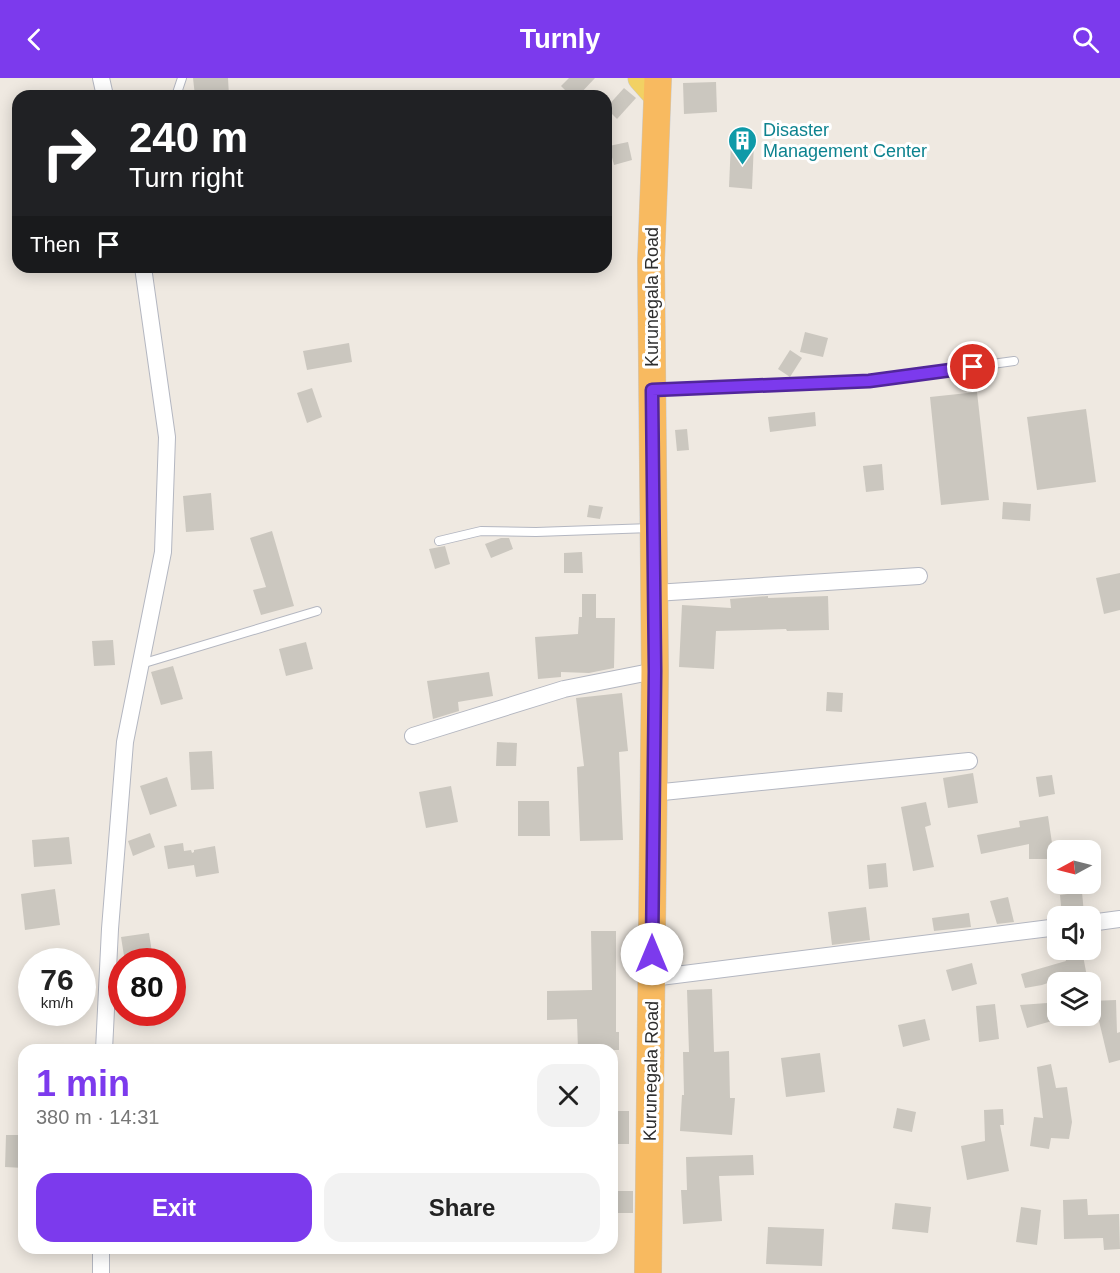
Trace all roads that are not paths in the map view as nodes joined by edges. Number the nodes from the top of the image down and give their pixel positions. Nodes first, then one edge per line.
1 (652, 84) edge
2 (144, 273) edge
3 (1014, 361) dead end
4 (652, 390) junction
5 (654, 528) junction
6 (439, 541) dead end
7 (919, 576) dead end
8 (655, 593) junction
9 (317, 610) dead end
10 (141, 663) junction
11 (655, 671) junction
12 (413, 736) dead end
13 (969, 761) dead end
14 (653, 793) junction
15 (1120, 919) edge
16 (1101, 922) edge
17 (1047, 928) edge
18 (652, 978) junction
19 (104, 1044) edge
20 (101, 1254) edge
21 (101, 1273) edge
22 (648, 1273) edge

1 - 4 highway, Kurunegala Road
2 - 10 street
3 - 4 lane
4 - 5 highway, Kurunegala Road
5 - 6 lane
5 - 8 highway, Kurunegala Road
7 - 8 street
8 - 11 highway, Kurunegala Road
9 - 10 lane
10 - 19 street
11 - 12 street
11 - 14 highway, Kurunegala Road
13 - 14 street
14 - 18 highway, Kurunegala Road
15 - 16 street
17 - 18 street
18 - 22 highway, Kurunegala Road
20 - 21 street

